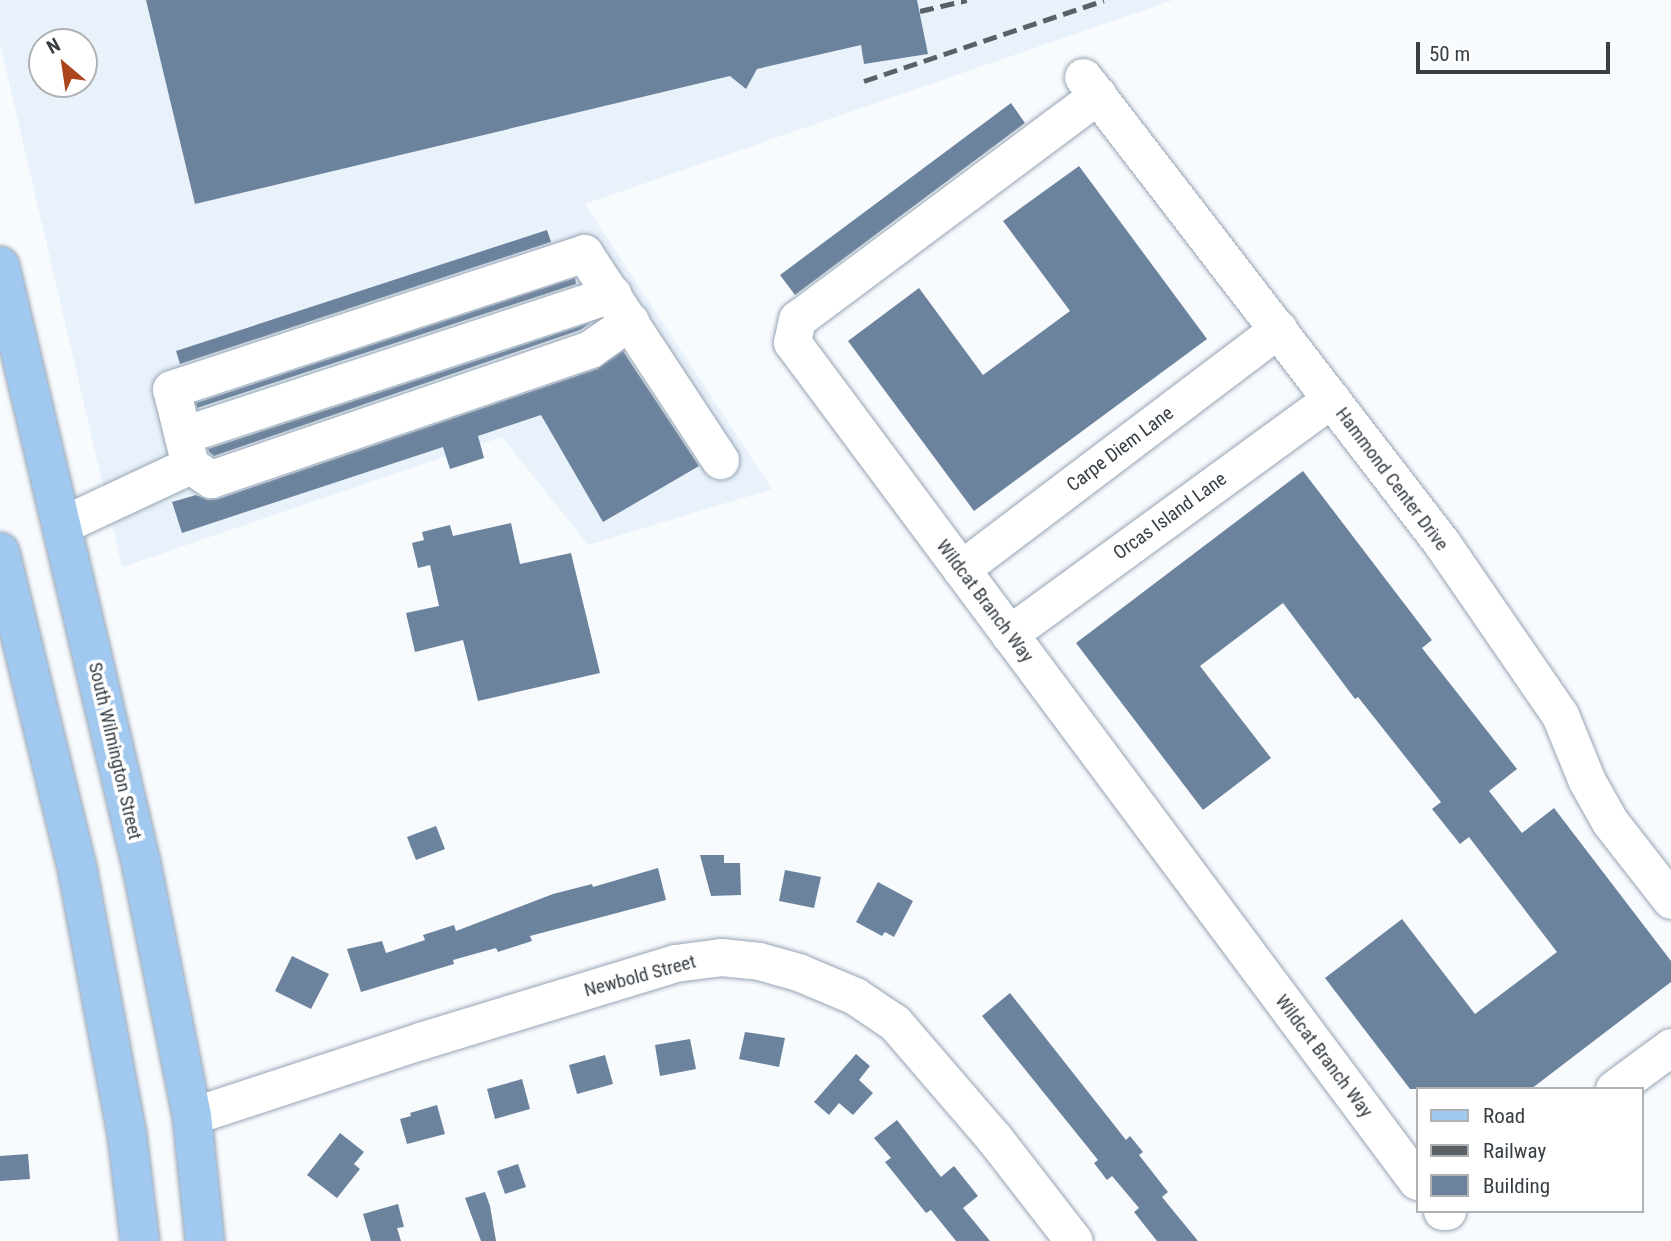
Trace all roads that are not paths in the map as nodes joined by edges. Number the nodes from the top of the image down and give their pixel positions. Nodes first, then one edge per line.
1 (1091, 86) joint
2 (0, 266) edge
3 (621, 308) junction
4 (1278, 329) junction
5 (1331, 399) junction
6 (187, 450) junction
7 (720, 460) dead end
8 (62, 525) junction
9 (0, 552) edge
10 (961, 569) junction
11 (1009, 634) junction
12 (1671, 900) edge
13 (1671, 1047) edge
14 (1617, 1087) edge
15 (192, 1116) junction
16 (1416, 1180) edge
17 (140, 1241) edge
18 (205, 1241) edge
19 (1074, 1241) edge

1 - 4 street, Hammond Center Drive
1 - 10 street, Wildcat Branch Way
2 - 8 main road, South Wilmington Street
3 - 6 street
3 - 6 street
3 - 7 street
4 - 5 street, Hammond Center Drive
4 - 10 street, Carpe Diem Lane
5 - 11 street, Orcas Island Lane
5 - 12 street, Hammond Center Drive
6 - 8 street
8 - 15 main road, South Wilmington Street
9 - 17 main road
10 - 11 street, Wildcat Branch Way
11 - 16 street, Wildcat Branch Way
13 - 14 street
15 - 18 main road, South Wilmington Street
15 - 19 street, Newbold Street

